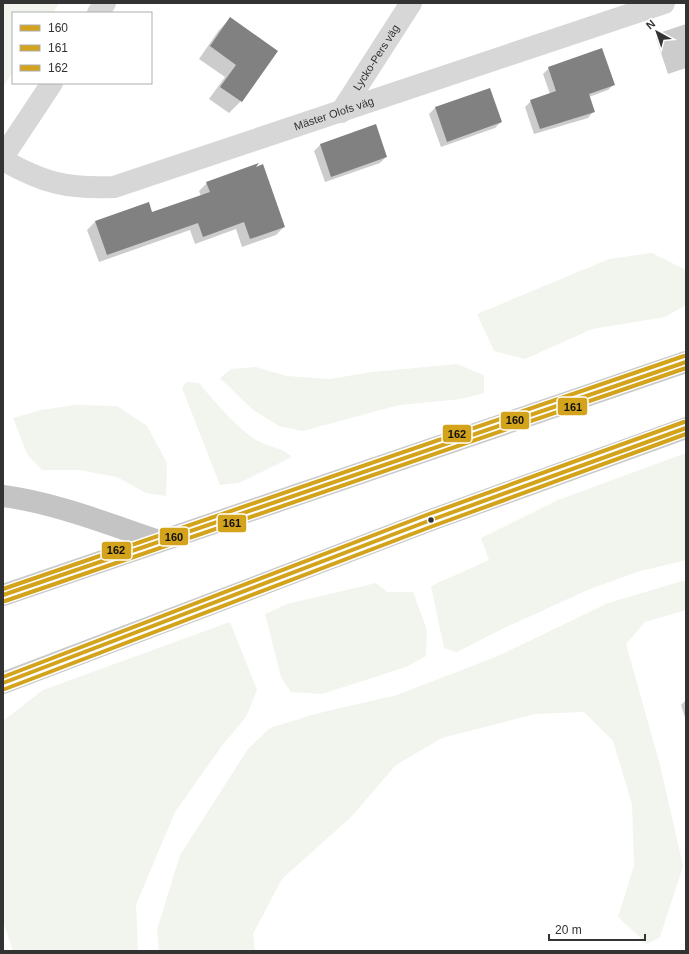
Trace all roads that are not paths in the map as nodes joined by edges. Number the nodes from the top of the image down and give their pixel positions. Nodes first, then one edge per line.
1 (105, 3) edge
2 (411, 3) edge
3 (664, 3) edge
4 (99, 12) edge
5 (51, 84) edge
6 (341, 112) junction
7 (3, 157) edge
8 (3, 160) edge
9 (686, 362) edge
10 (686, 428) edge
11 (3, 496) edge
12 (158, 541) junction
13 (3, 595) edge
14 (3, 683) edge

1 - 4 street
2 - 6 street, Lycko-Pers väg
3 - 6 street, Mäster Olofs väg
5 - 7 street
6 - 8 street, Mäster Olofs väg
9 - 12 main road
10 - 14 main road
11 - 12 highway
12 - 13 main road

